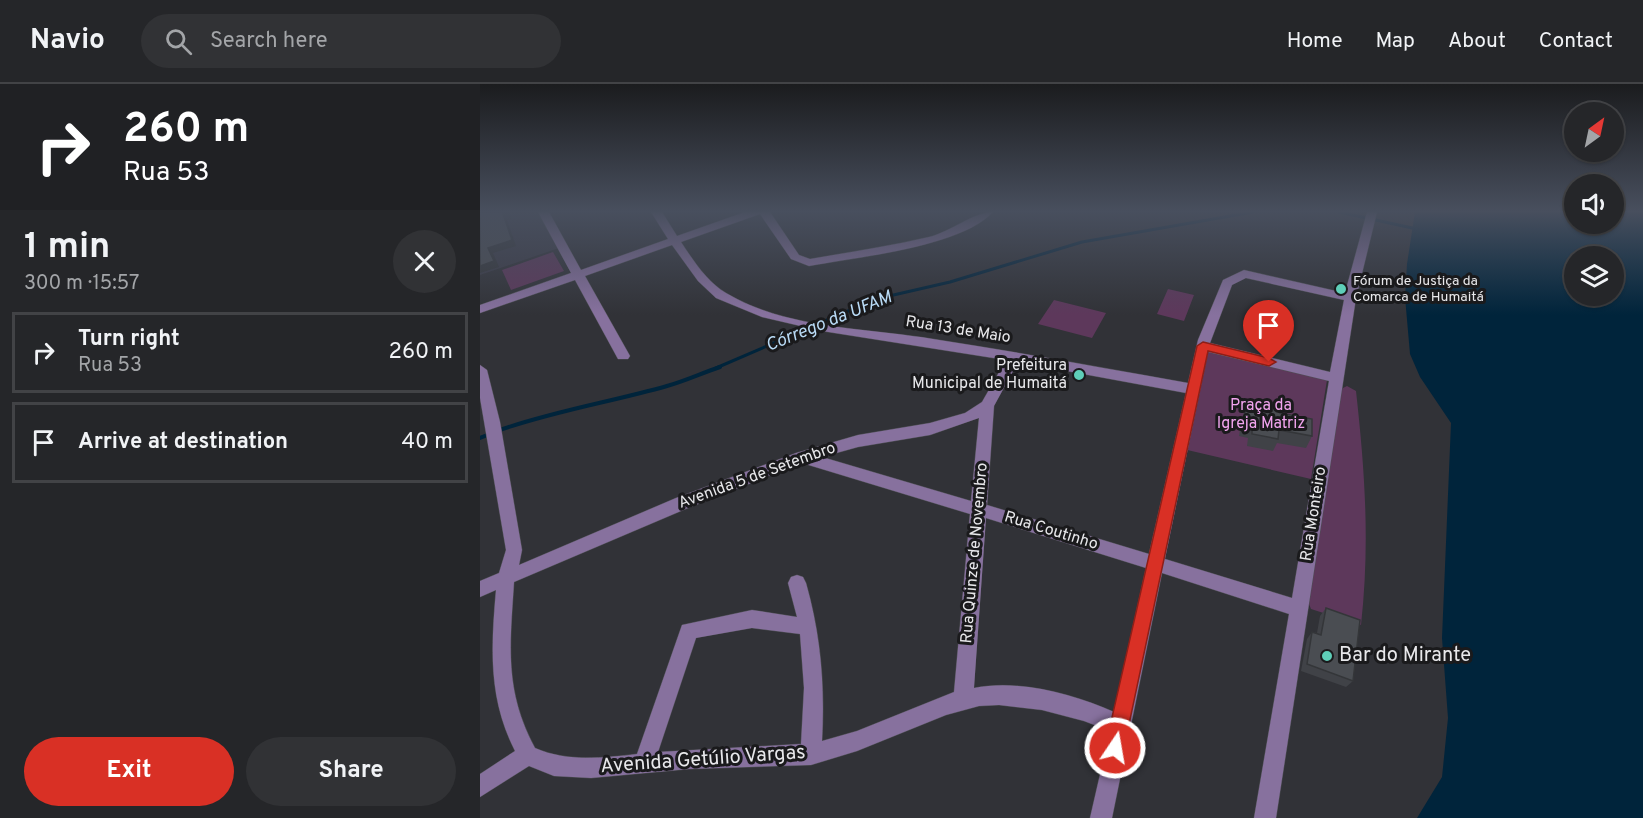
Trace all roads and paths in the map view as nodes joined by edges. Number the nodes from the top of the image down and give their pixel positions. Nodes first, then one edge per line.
1 (563, 246) edge
2 (654, 246) edge
3 (680, 246) edge
4 (788, 246) edge
5 (892, 246) edge
6 (1363, 246) edge
7 (578, 273) junction
8 (1350, 298) junction
9 (480, 309) edge
10 (1203, 346) junction
11 (623, 356) dead end
12 (1015, 356) junction
13 (480, 370) edge
14 (1336, 378) junction
15 (1193, 389) junction
16 (987, 406) junction
17 (801, 457) junction
18 (979, 510) junction
19 (1155, 564) junction
20 (506, 579) junction
21 (797, 583) dead end
22 (480, 589) edge
23 (1300, 609) junction
24 (809, 627) junction
25 (963, 699) junction
26 (1119, 725) junction
27 (528, 755) junction
28 (811, 755) junction
29 (644, 763) junction
30 (480, 786) edge
31 (1101, 818) edge
32 (1265, 818) edge

1 - 7 street
2 - 7 street
3 - 12 street, Rua 13 de Maio
4 - 5 street
6 - 8 street, Rua Monteiro
7 - 9 street
7 - 11 street
8 - 10 street
8 - 14 street, Rua Monteiro
10 - 14 street
10 - 15 street
12 - 15 street, Rua 13 de Maio
12 - 16 street
13 - 20 street
14 - 23 street, Rua Monteiro
15 - 19 street
16 - 17 street, Avenida 5 de Setembro
16 - 18 street, Rua Quinze de Novembro
17 - 18 street, Rua Coutinho
17 - 20 street, Avenida 5 de Setembro
18 - 19 street, Rua Coutinho
18 - 25 street, Rua Quinze de Novembro
19 - 23 street, Rua Coutinho
19 - 26 street
20 - 22 street, Avenida 5 de Setembro
20 - 27 street
21 - 24 street
23 - 32 street, Rua Monteiro
24 - 28 street
24 - 29 street
25 - 26 street, Avenida Getúlio Vargas
25 - 28 street, Avenida Getúlio Vargas
26 - 31 street
27 - 29 street, Avenida Getúlio Vargas
27 - 30 street
28 - 29 street, Avenida Getúlio Vargas

